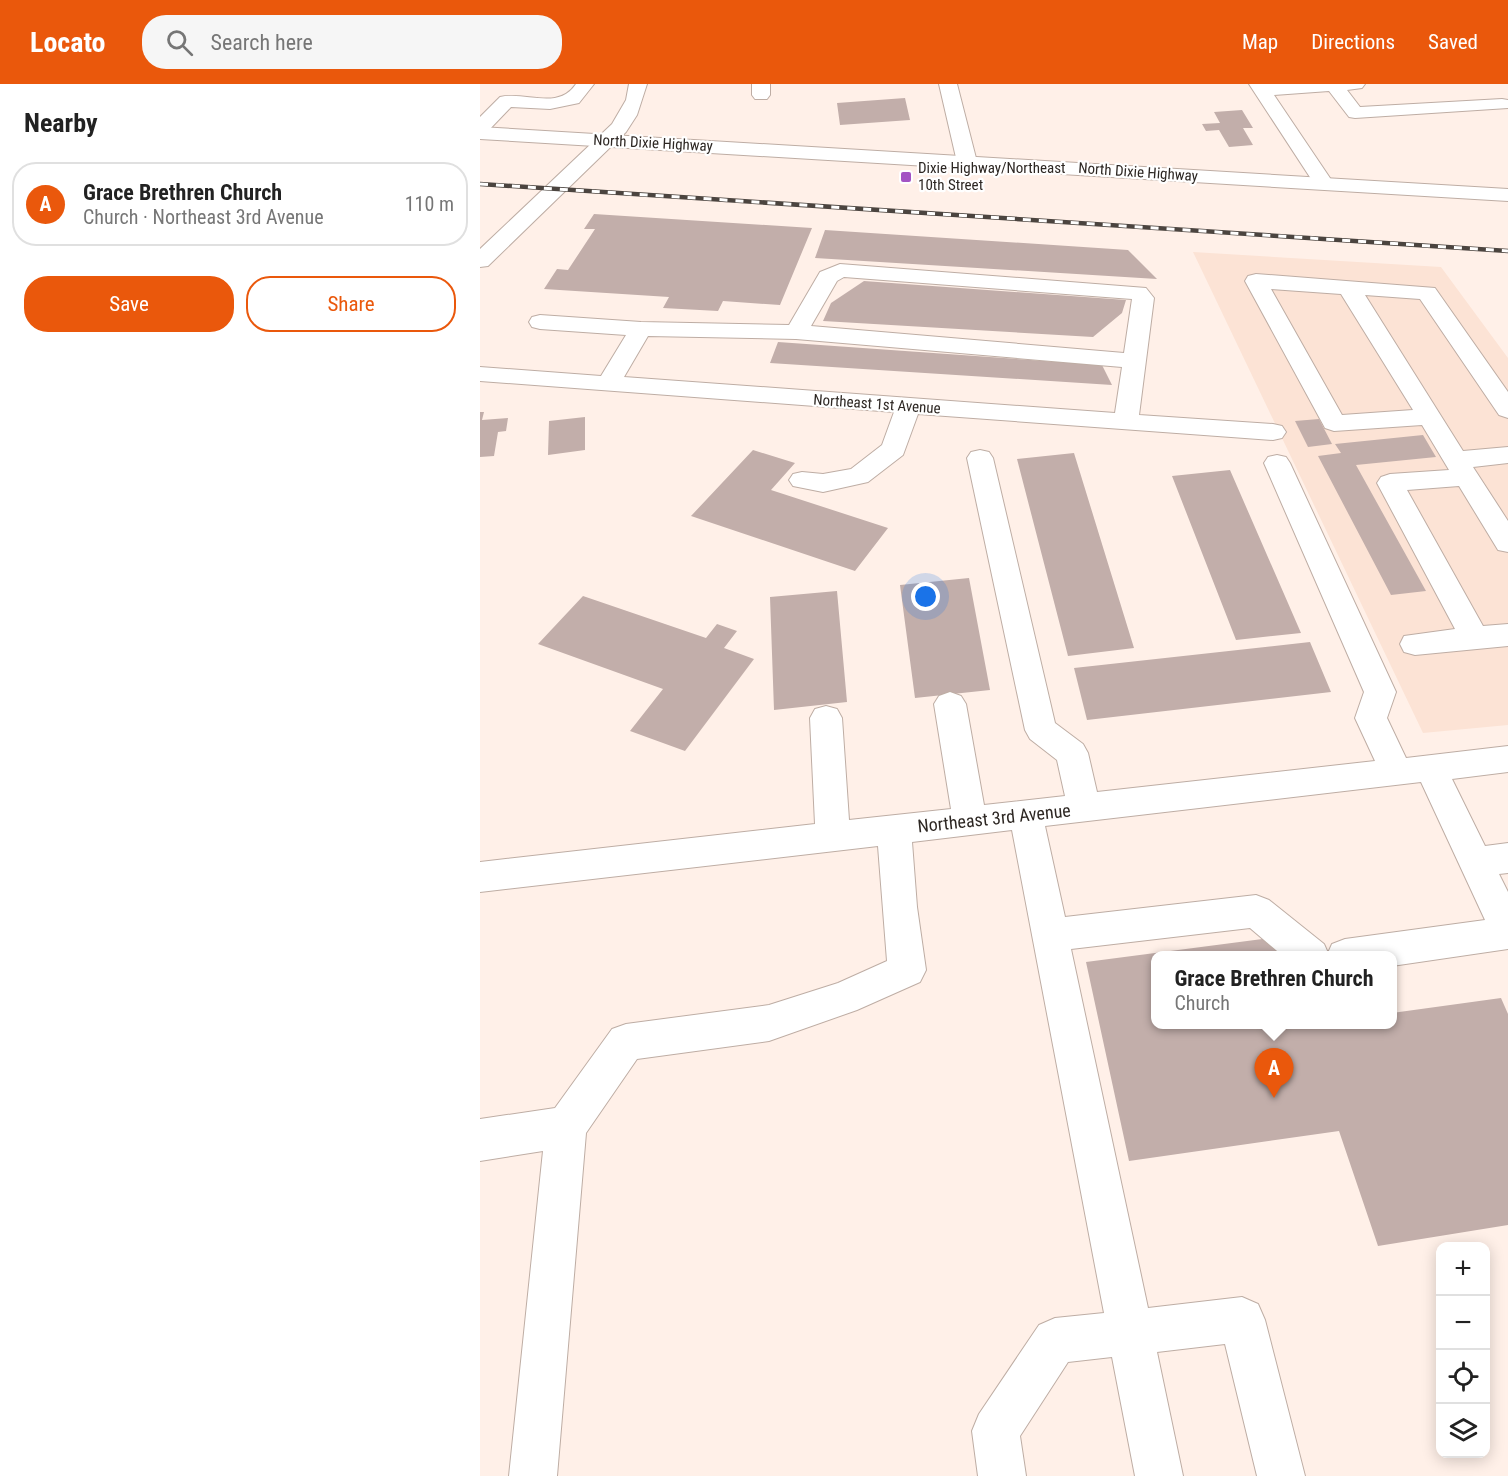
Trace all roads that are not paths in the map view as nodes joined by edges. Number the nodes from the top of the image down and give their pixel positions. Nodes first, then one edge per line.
1 (571, 84) edge
2 (585, 84) edge
3 (638, 84) edge
4 (948, 84) edge
5 (1358, 84) edge
6 (1334, 85) edge
7 (1260, 87) edge
8 (1490, 91) dead end
9 (504, 96) junction
10 (480, 128) edge
11 (480, 133) edge
12 (609, 141) junction
13 (967, 162) junction
14 (1324, 184) junction
15 (1508, 195) edge
16 (480, 261) edge
17 (1349, 288) junction
18 (540, 322) dead end
19 (641, 329) junction
20 (796, 332) junction
21 (1135, 361) junction
22 (480, 374) edge
23 (608, 384) junction
24 (908, 406) junction
25 (1508, 410) edge
26 (1429, 417) junction
27 (1126, 422) junction
28 (1273, 432) dead end
29 (1508, 455) edge
30 (980, 458) dead end
31 (1277, 463) dead end
32 (1461, 468) junction
33 (802, 480) dead end
34 (1508, 543) edge
35 (1496, 642) edge
36 (1415, 644) dead end
37 (950, 704) dead end
38 (826, 718) dead end
39 (1508, 759) edge
40 (1431, 769) junction
41 (1397, 772) junction
42 (1084, 808) junction
43 (1026, 815) junction
44 (970, 821) junction
45 (894, 830) junction
46 (833, 837) junction
47 (1492, 860) edge
48 (480, 877) edge
49 (1508, 932) edge
50 (1050, 935) junction
51 (1305, 951) edge
52 (1379, 951) edge
53 (566, 1127) junction
54 (480, 1140) edge
55 (1130, 1332) junction
56 (533, 1476) edge
57 (1002, 1476) edge
58 (1159, 1476) edge
59 (1281, 1476) edge

1 - 9 street
2 - 9 street
3 - 12 street
4 - 13 street
5 - 6 street
6 - 7 street
6 - 8 street
7 - 14 street
9 - 10 street
11 - 12 street, North Dixie Highway
12 - 13 street, North Dixie Highway
12 - 16 street
13 - 14 street, North Dixie Highway
14 - 15 street, North Dixie Highway
17 - 25 street
17 - 26 street
17 - 26 street
18 - 19 street
19 - 20 street
19 - 23 street
20 - 21 street
20 - 21 street
21 - 27 street
22 - 23 street, Northeast 1st Avenue
23 - 24 street, Northeast 1st Avenue
24 - 27 street, Northeast 1st Avenue
24 - 33 street
26 - 32 street
27 - 28 street, Northeast 1st Avenue
29 - 32 street
30 - 42 street
31 - 41 street
32 - 34 street
32 - 35 street
35 - 36 street
37 - 44 street
38 - 46 street
39 - 40 street, Northeast 3rd Avenue
40 - 41 street, Northeast 3rd Avenue
40 - 47 street
41 - 42 street, Northeast 3rd Avenue
42 - 43 street, Northeast 3rd Avenue
43 - 44 street, Northeast 3rd Avenue
43 - 50 street
44 - 45 street, Northeast 3rd Avenue
45 - 46 street, Northeast 3rd Avenue
45 - 53 street
46 - 48 street, Northeast 3rd Avenue
47 - 49 street
49 - 52 street
50 - 51 street
50 - 55 street
53 - 54 street
53 - 56 street
55 - 57 street
55 - 58 street
55 - 59 street

